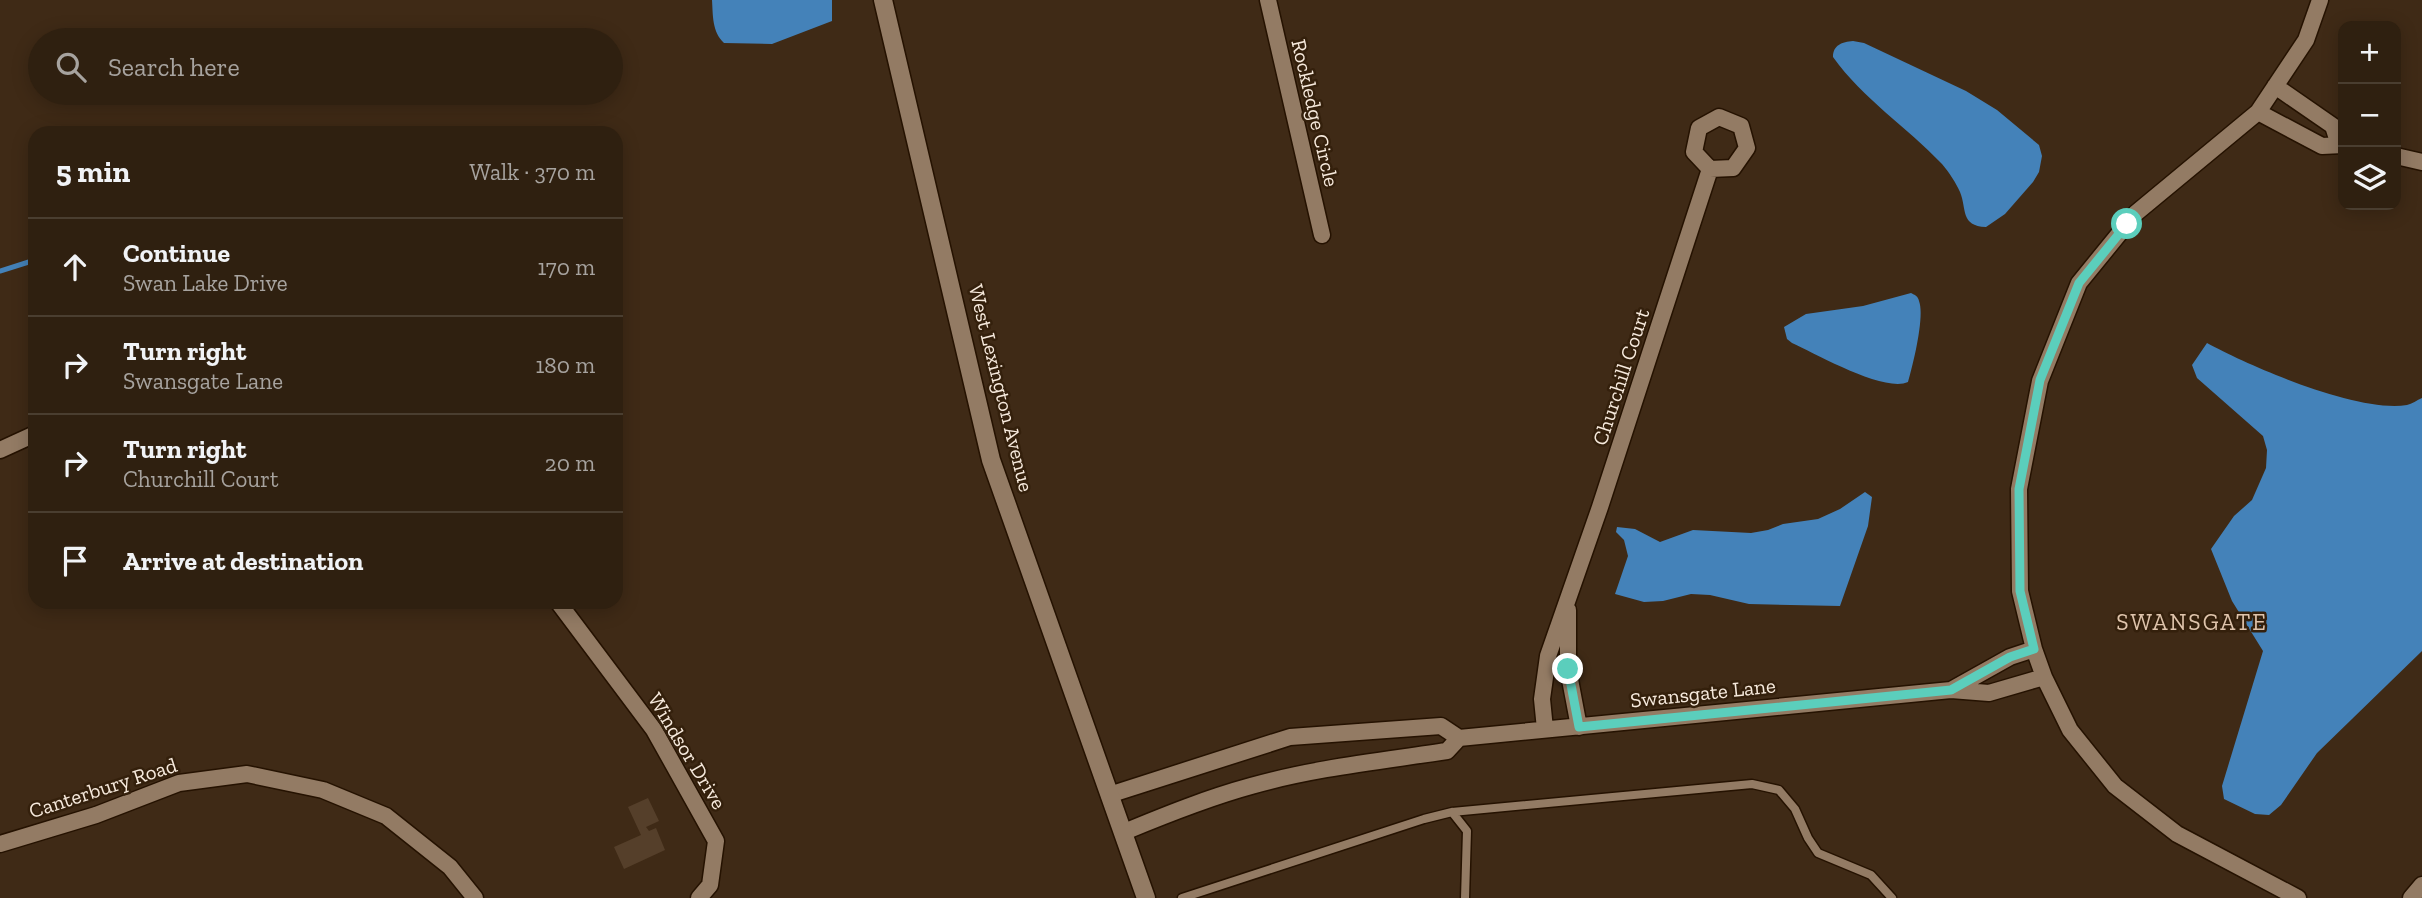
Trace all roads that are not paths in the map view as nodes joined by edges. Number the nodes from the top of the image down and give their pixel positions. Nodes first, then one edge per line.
1 (883, 0) edge
2 (1268, 0) edge
3 (2320, 0) edge
4 (2275, 86) junction
5 (2258, 111) junction
6 (2338, 138) edge
7 (2338, 145) edge
8 (2401, 157) edge
9 (2422, 162) edge
10 (1710, 169) dead end
11 (1322, 235) dead end
12 (28, 437) edge
13 (0, 450) edge
14 (1568, 597) junction
15 (563, 609) edge
16 (2034, 649) junction
17 (2044, 677) junction
18 (1951, 690) junction
19 (1579, 727) junction
20 (1545, 729) junction
21 (1459, 738) junction
22 (1108, 795) junction
23 (1452, 812) junction
24 (1124, 832) junction
25 (0, 844) edge
26 (2422, 885) edge
27 (475, 898) edge
28 (699, 898) edge
29 (1146, 898) edge
30 (1182, 898) edge
31 (1465, 898) edge
32 (1892, 898) edge
33 (2298, 898) edge
34 (2411, 898) edge

1 - 22 street, West Lexington Avenue
2 - 11 street, Rockledge Circle
3 - 4 street
4 - 5 street
4 - 6 street
5 - 7 street
5 - 16 street
8 - 9 street
10 - 14 street, Churchill Court
12 - 13 street
14 - 19 street, Churchill Court
14 - 20 street, Churchill Court
15 - 28 street, Windsor Drive
16 - 17 street
16 - 18 street, Swansgate Lane
17 - 18 street, Swansgate Lane
17 - 33 street
18 - 19 street, Swansgate Lane
19 - 20 street, Swansgate Lane
20 - 21 street, Swansgate Lane
21 - 22 street, Swansgate Lane
21 - 24 street, Swansgate Lane
22 - 24 street, West Lexington Avenue
23 - 30 lane
23 - 31 lane
23 - 32 lane
24 - 29 street, West Lexington Avenue
25 - 27 street, Canterbury Road
26 - 34 street

